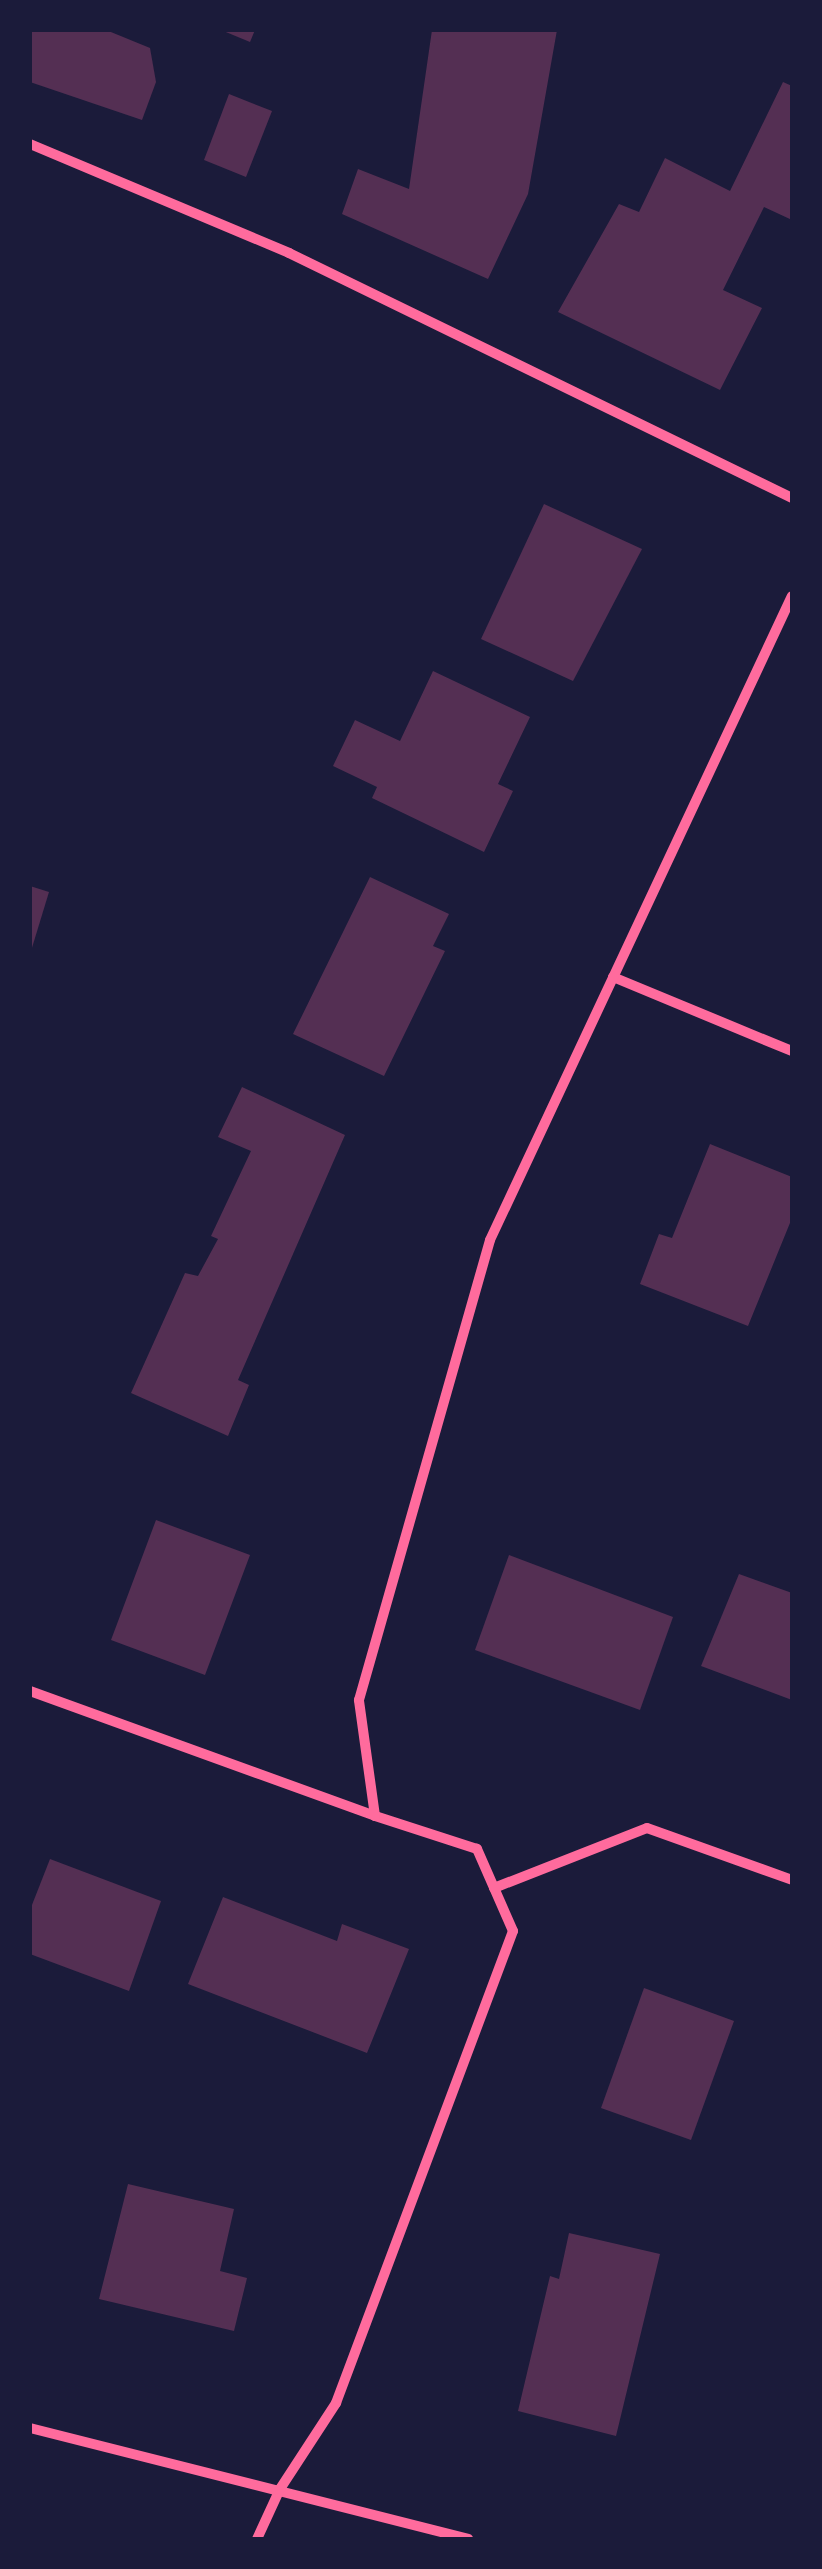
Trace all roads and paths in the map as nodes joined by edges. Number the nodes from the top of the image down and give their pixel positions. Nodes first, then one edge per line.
1 (30, 144) edge
2 (792, 498) edge
3 (792, 596) edge
4 (614, 976) junction
5 (792, 1051) edge
6 (30, 1690) edge
7 (375, 1816) junction
8 (792, 1880) edge
9 (494, 1888) junction
10 (30, 2428) edge
11 (280, 2489) junction
12 (257, 2539) edge
13 (468, 2539) edge

1 - 2 street
3 - 4 street
4 - 5 street
4 - 7 street
6 - 7 street
7 - 9 street
8 - 9 street
9 - 11 street
10 - 11 street
11 - 12 street
11 - 13 street

